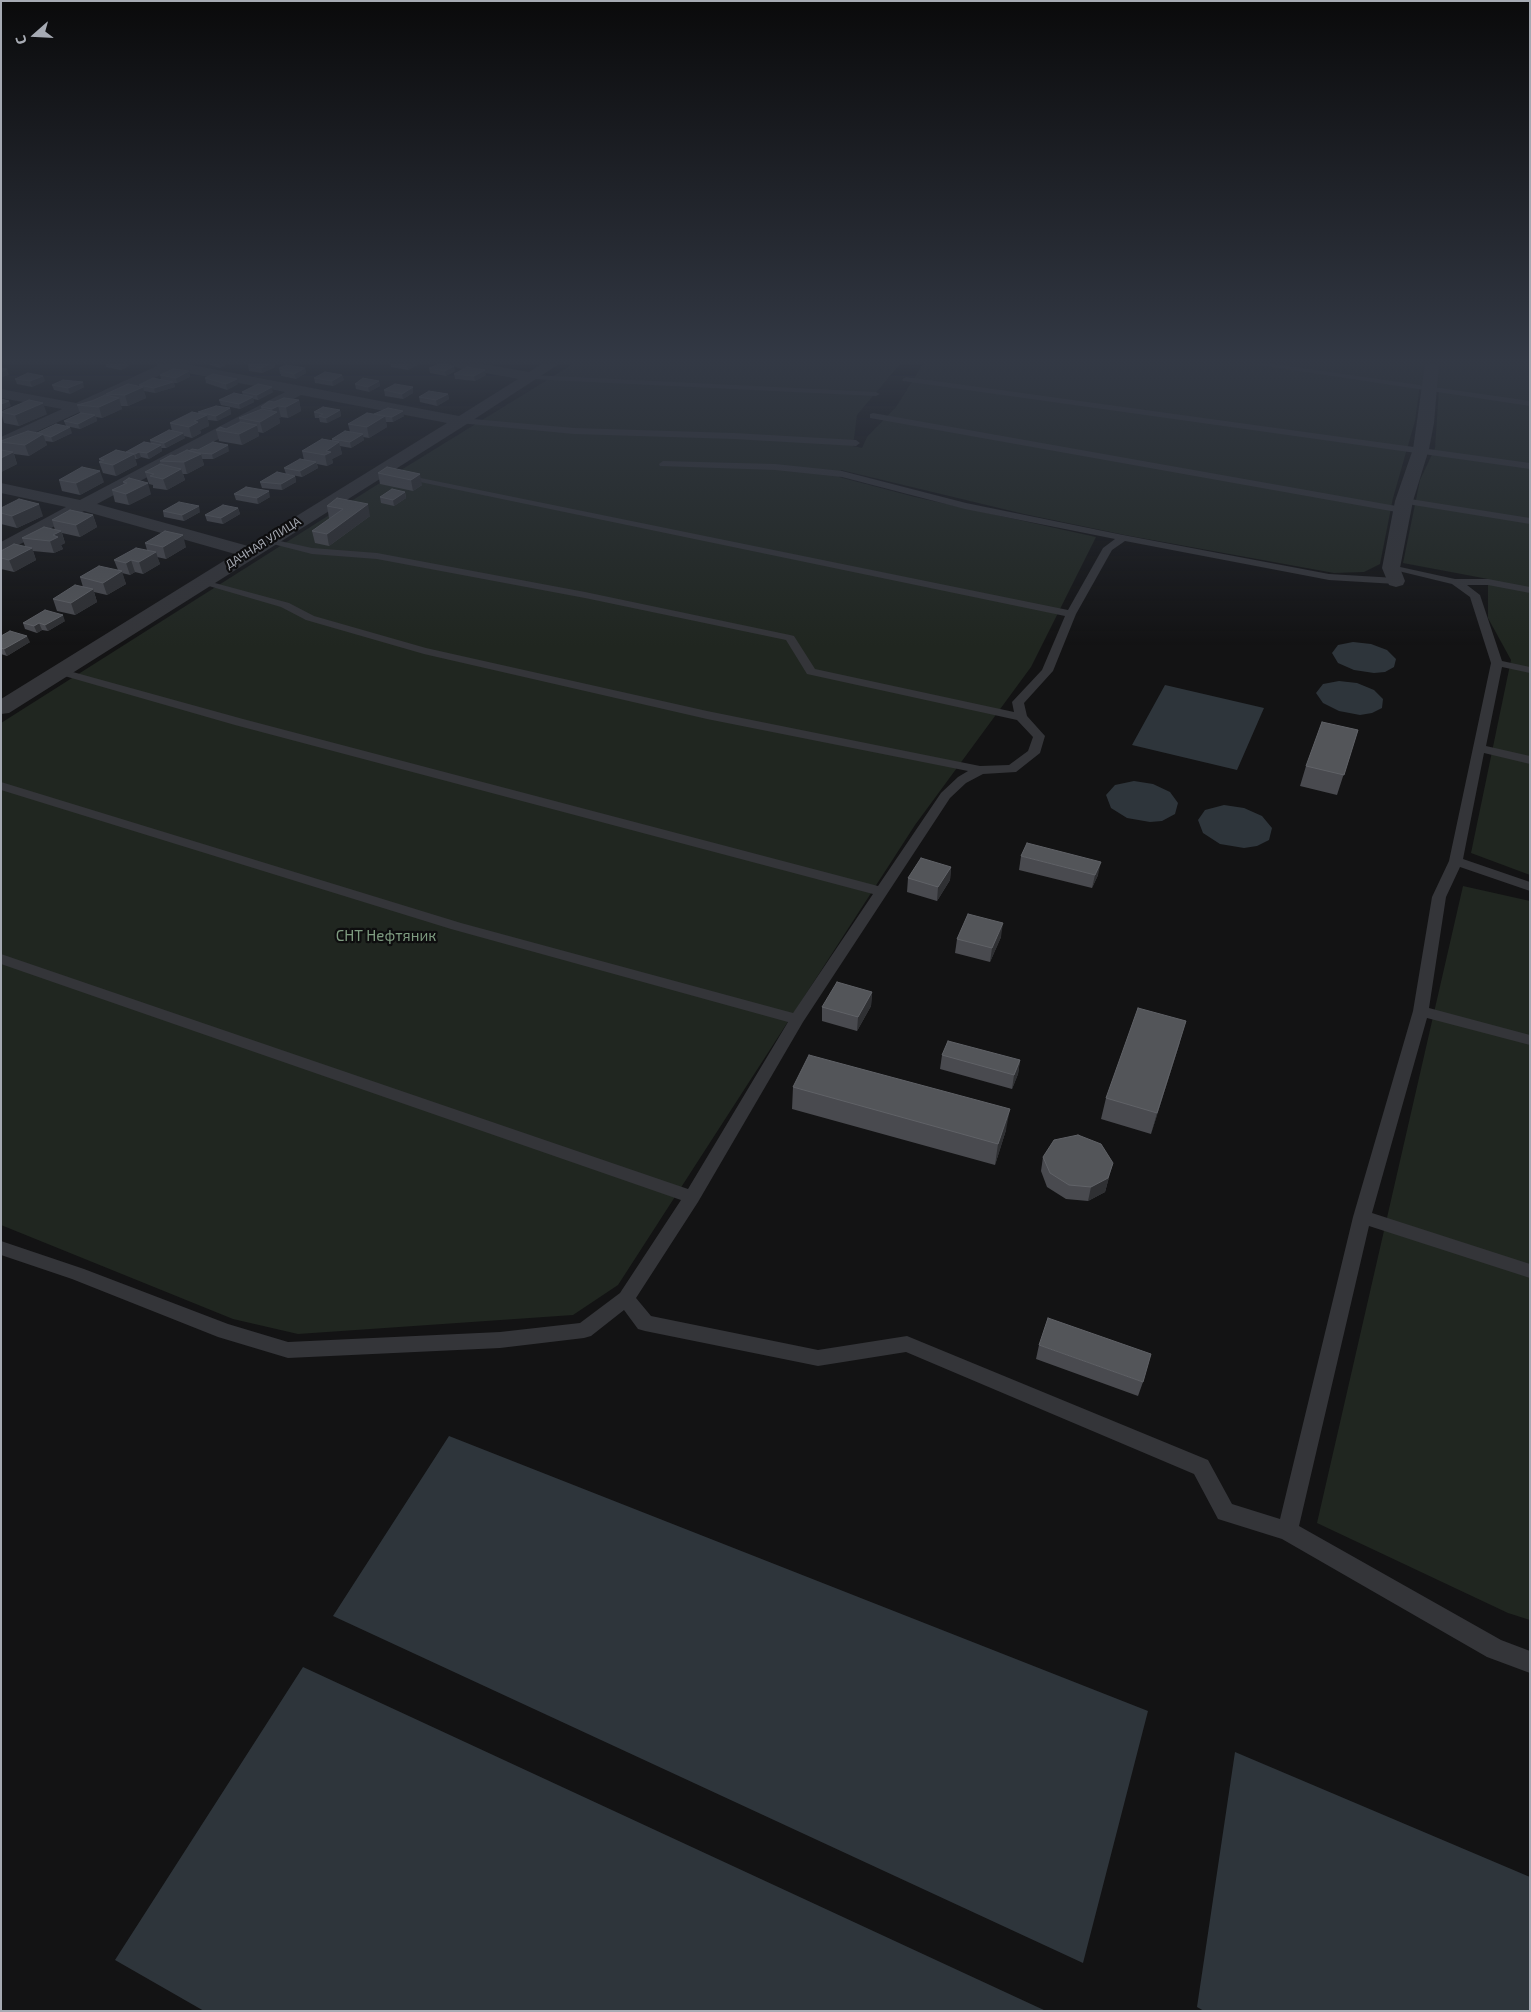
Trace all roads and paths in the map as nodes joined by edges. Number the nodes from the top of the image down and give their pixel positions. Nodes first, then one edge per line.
1 (173, 458) edge
2 (402, 458) edge
3 (1120, 458) edge
4 (1418, 458) edge
5 (1478, 458) edge
6 (663, 464) dead end
7 (1530, 466) edge
8 (378, 473) junction
9 (1, 488) edge
10 (84, 506) junction
11 (1403, 506) junction
12 (1530, 521) edge
13 (1123, 538) junction
14 (266, 541) junction
15 (1, 549) edge
16 (249, 552) junction
17 (1394, 574) junction
18 (200, 582) junction
19 (1455, 582) junction
20 (1530, 590) edge
21 (1071, 614) junction
22 (1498, 664) junction
23 (1530, 670) edge
24 (58, 671) junction
25 (1, 708) edge
26 (1021, 717) junction
27 (1480, 748) junction
28 (1530, 760) edge
29 (980, 770) junction
30 (1, 786) edge
31 (1456, 861) junction
32 (1530, 887) edge
33 (883, 892) junction
34 (1, 958) edge
35 (1421, 1011) junction
36 (798, 1020) junction
37 (1530, 1040) edge
38 (692, 1197) junction
39 (1362, 1217) junction
40 (1, 1248) edge
41 (1530, 1271) edge
42 (626, 1298) junction
43 (1287, 1531) junction
44 (1530, 1662) edge

1 - 10 street
2 - 8 street, ДАЧНАЯ УЛИЦА
3 - 11 lane
4 - 11 street
5 - 7 lane
6 - 13 lane
8 - 14 street, ДАЧНАЯ УЛИЦА
8 - 21 lane
9 - 10 street
10 - 15 street
10 - 16 street
11 - 12 lane
11 - 17 street
13 - 17 lane
13 - 21 lane
14 - 16 street, ДАЧНАЯ УЛИЦА
14 - 26 lane
16 - 18 street, ДАЧНАЯ УЛИЦА
17 - 19 lane
18 - 24 street, ДАЧНАЯ УЛИЦА
18 - 29 lane
19 - 20 lane
19 - 22 lane
21 - 26 lane
22 - 23 lane
22 - 27 lane
24 - 25 street, ДАЧНАЯ УЛИЦА
24 - 33 lane
26 - 29 lane
27 - 28 lane
27 - 31 lane
29 - 33 lane
30 - 36 lane
31 - 32 lane
31 - 35 lane
33 - 36 lane
34 - 38 lane
35 - 37 lane
35 - 39 lane
36 - 38 lane
38 - 42 lane
39 - 41 lane
39 - 43 lane
40 - 42 lane
42 - 43 lane
43 - 44 lane

